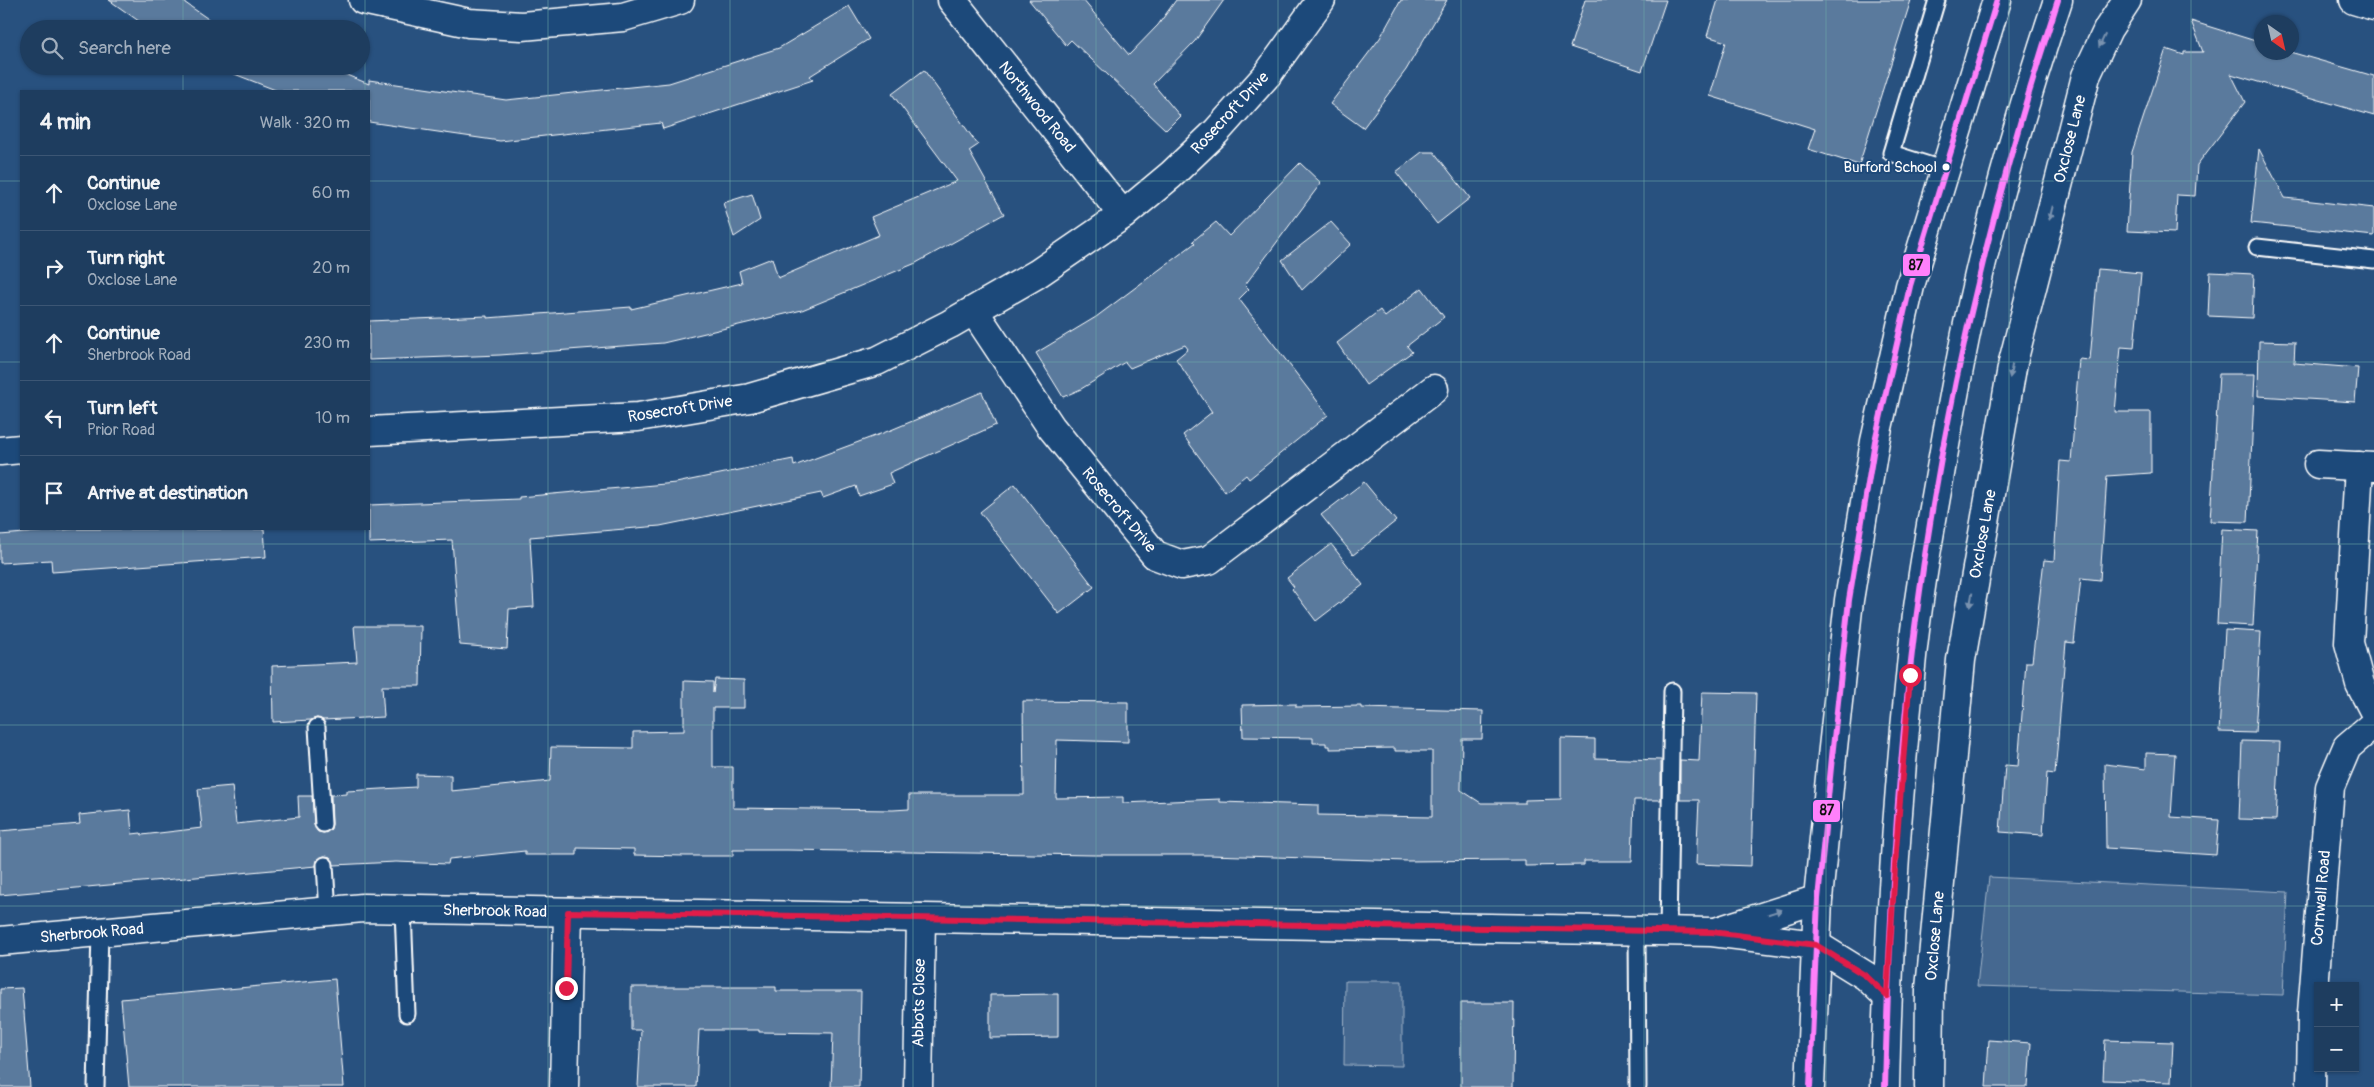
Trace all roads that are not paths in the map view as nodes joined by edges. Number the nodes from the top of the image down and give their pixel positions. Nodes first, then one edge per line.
1 (363, 0) edge
2 (680, 0) edge
3 (952, 0) edge
4 (1321, 0) edge
5 (1937, 0) edge
6 (1998, 0) edge
7 (2058, 0) edge
8 (2128, 0) edge
9 (2354, 0) edge
10 (2374, 6) edge
11 (1945, 170) junction
12 (1123, 215) junction
13 (2257, 247) dead end
14 (2374, 260) edge
15 (974, 311) junction
16 (1434, 389) dead end
17 (370, 432) edge
18 (20, 450) edge
19 (0, 451) edge
20 (2318, 464) dead end
21 (2366, 467) edge
22 (1672, 691) dead end
23 (2374, 711) edge
24 (2374, 724) edge
25 (317, 727) dead end
26 (323, 824) dead end
27 (325, 865) dead end
28 (1818, 899) junction
29 (403, 910) junction
30 (328, 912) junction
31 (568, 912) junction
32 (921, 918) junction
33 (1637, 931) junction
34 (100, 932) junction
35 (1668, 932) junction
36 (1712, 932) junction
37 (0, 941) edge
38 (1816, 945) junction
39 (1887, 996) junction
40 (407, 1014) dead end
41 (96, 1087) edge
42 (564, 1087) edge
43 (918, 1087) edge
44 (1638, 1087) edge
45 (1810, 1087) edge
46 (1885, 1087) edge
47 (1929, 1087) edge
48 (2311, 1087) edge

1 - 2 street
3 - 12 street, Northwood Road
4 - 12 street, Rosecroft Drive
5 - 11 lane
6 - 11 street
7 - 39 street
8 -> 47 street, Oxclose Lane
9 - 10 street
11 - 28 street
12 - 15 street, Rosecroft Drive
13 - 14 lane
15 - 16 street, Rosecroft Drive
15 - 17 street, Rosecroft Drive
18 - 19 street
20 - 21 street
21 - 23 street
22 - 35 lane
24 - 48 street, Cornwall Road
25 - 26 lane
27 - 30 lane
36 -> 28 street, Sherbrook Road
28 - 38 street
29 - 30 street, Sherbrook Road
29 - 31 street, Sherbrook Road
29 - 40 lane
30 - 34 street, Sherbrook Road
31 - 32 street, Sherbrook Road
31 - 42 street
32 - 33 street, Sherbrook Road
32 - 43 street, Abbots Close
33 - 35 street, Sherbrook Road
33 - 44 lane
34 - 37 street, Sherbrook Road
34 - 41 lane
35 - 36 street, Sherbrook Road
36 - 38 street, Sherbrook Road
38 - 39 street
38 - 45 street
39 - 46 street

